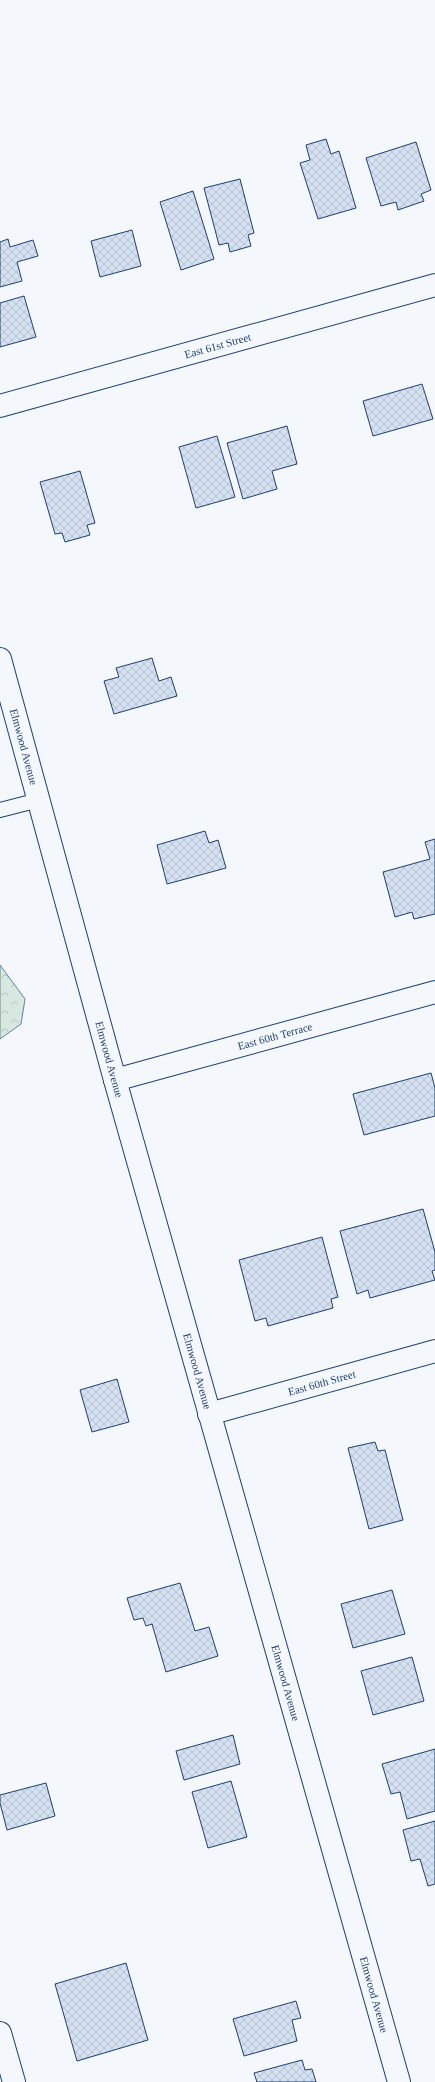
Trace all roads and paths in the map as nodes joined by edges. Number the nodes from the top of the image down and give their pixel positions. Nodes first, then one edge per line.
1 (435, 285) edge
2 (0, 406) edge
3 (0, 659) edge
4 (39, 800) junction
5 (0, 810) edge
6 (435, 992) edge
7 (115, 1080) junction
8 (435, 1351) edge
9 (209, 1414) junction
10 (0, 2033) edge
11 (14, 2082) edge
12 (399, 2082) edge

1 - 2 street, East 61st Street
3 - 4 street, Elmwood Avenue
4 - 5 lane
4 - 7 street, Elmwood Avenue
6 - 7 street, East 60th Terrace
7 - 9 street, Elmwood Avenue
8 - 9 street, East 60th Street
9 - 12 street, Elmwood Avenue
10 - 11 street

